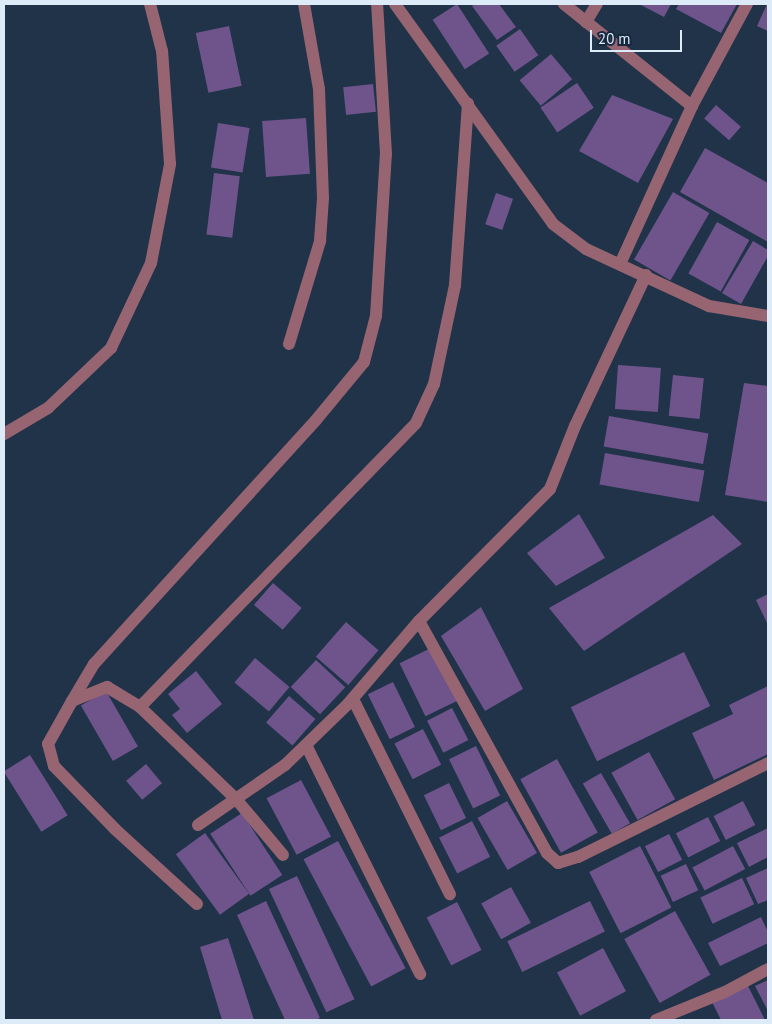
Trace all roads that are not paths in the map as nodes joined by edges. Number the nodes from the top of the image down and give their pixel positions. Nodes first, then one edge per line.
1 (150, 4) edge
2 (304, 4) edge
3 (377, 4) edge
4 (395, 4) edge
5 (564, 4) edge
6 (597, 4) edge
7 (747, 4) edge
8 (586, 22) junction
9 (468, 103) junction
10 (692, 106) junction
11 (620, 264) junction
12 (646, 275) junction
13 (768, 316) edge
14 (289, 344) dead end
15 (4, 434) edge
16 (419, 621) junction
17 (353, 699) junction
18 (72, 701) junction
19 (140, 707) junction
20 (306, 745) junction
21 (768, 762) edge
22 (236, 799) junction
23 (198, 825) dead end
24 (284, 855) dead end
25 (450, 894) dead end
26 (197, 904) dead end
27 (768, 969) edge
28 (420, 974) dead end
29 (656, 1020) edge

1 - 15 street
2 - 14 street
3 - 18 street
4 - 9 street
5 - 8 street
6 - 8 street
7 - 10 street
8 - 10 street
9 - 11 street
9 - 19 street
10 - 11 street
11 - 12 street
12 - 13 street
12 - 16 street
16 - 17 street
16 - 21 street
17 - 20 street
17 - 25 street
18 - 19 street
18 - 26 street
19 - 22 street
20 - 22 street
20 - 28 street
22 - 23 street
22 - 24 street
27 - 29 street

